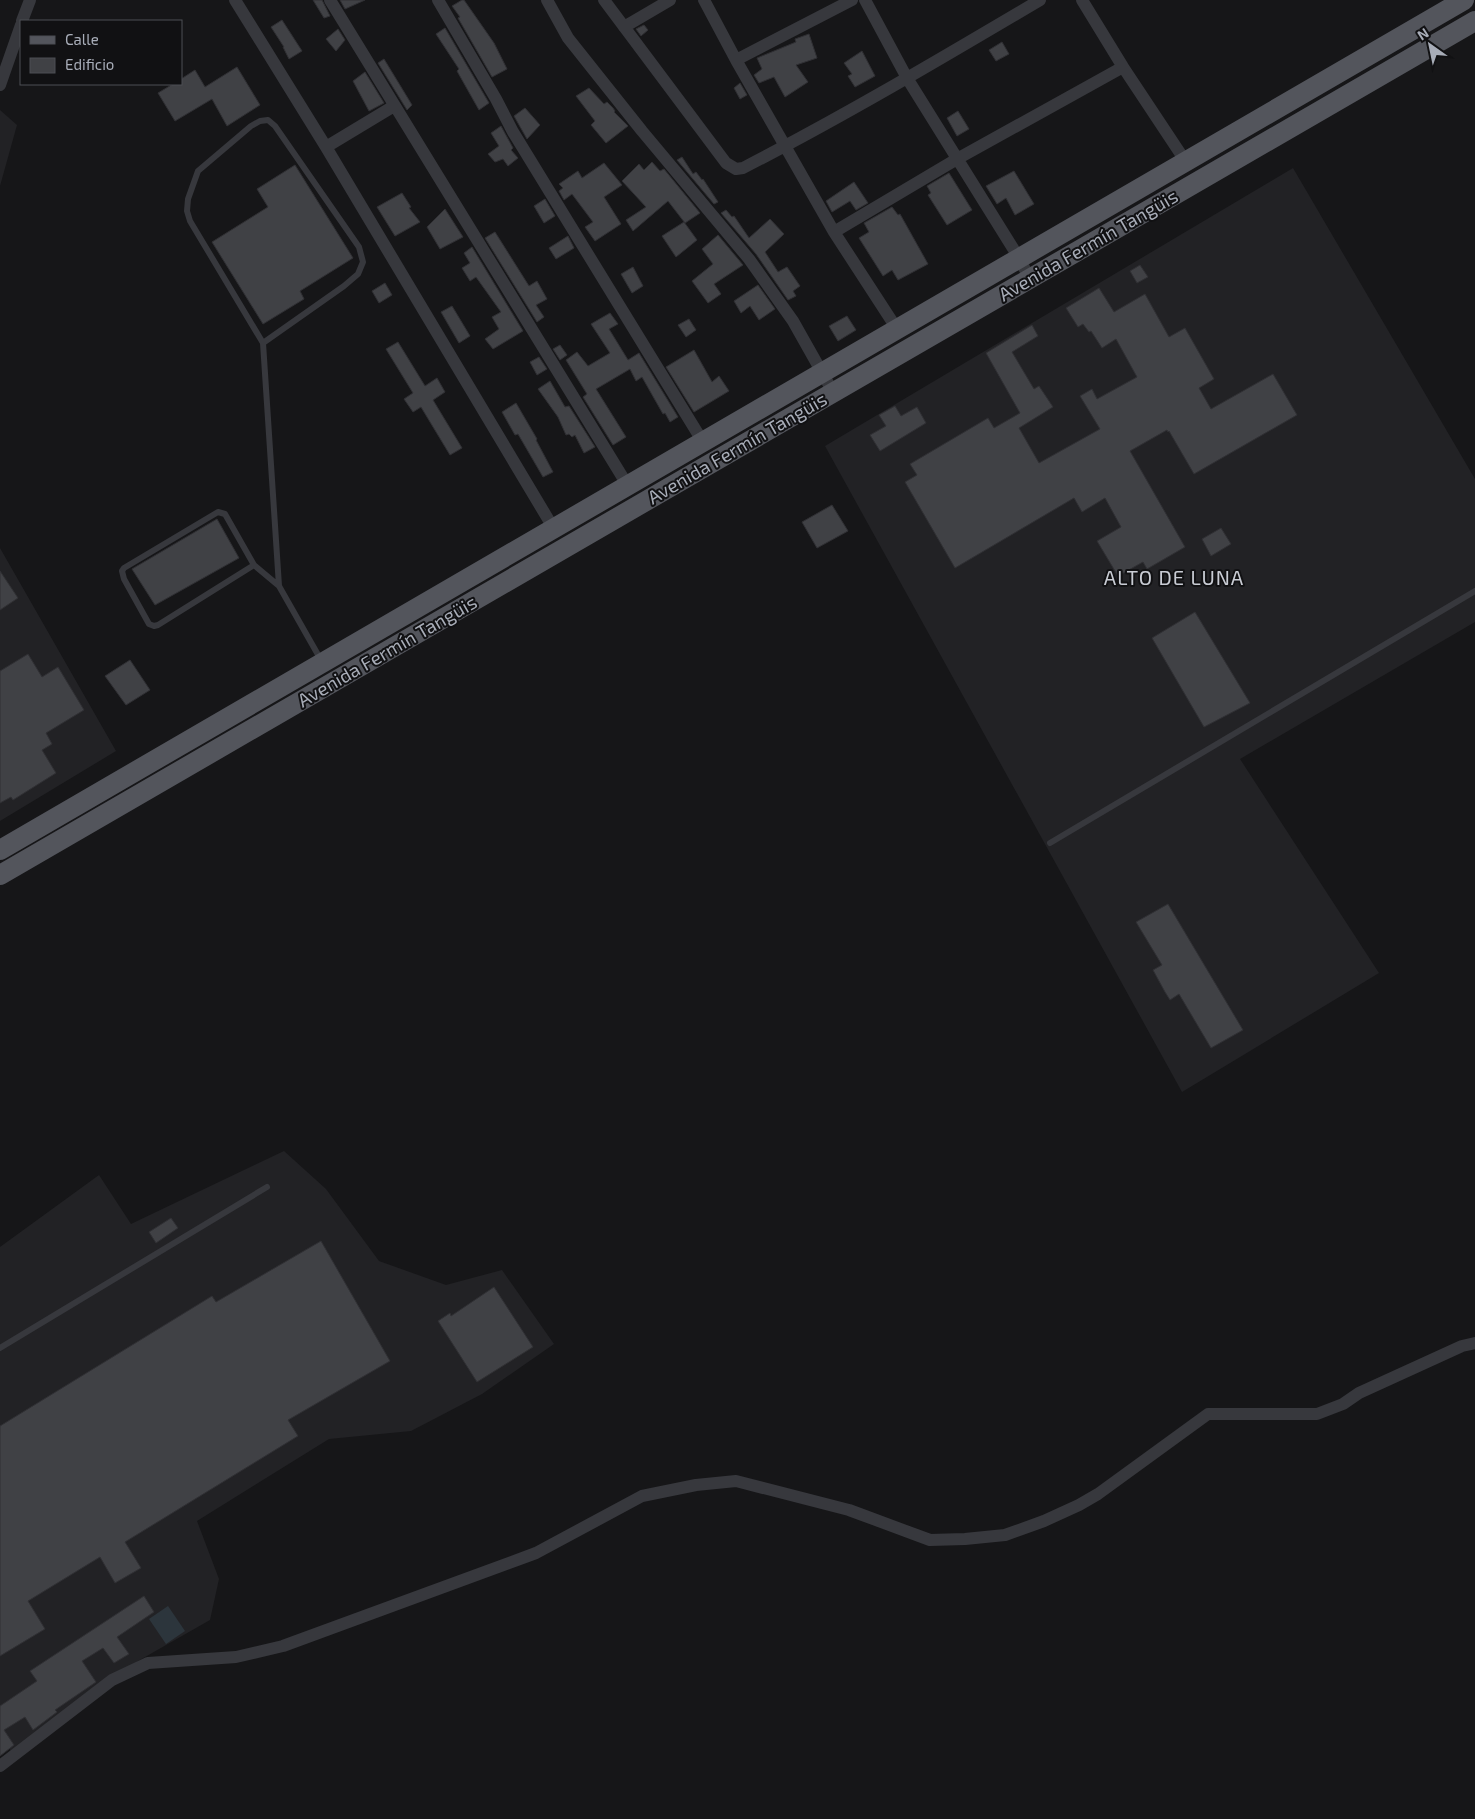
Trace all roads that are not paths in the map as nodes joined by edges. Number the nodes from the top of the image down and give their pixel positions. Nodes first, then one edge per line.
1 (30, 0) edge
2 (235, 0) edge
3 (330, 0) edge
4 (438, 0) edge
5 (546, 0) edge
6 (604, 0) edge
7 (670, 0) edge
8 (704, 0) edge
9 (852, 0) edge
10 (865, 0) edge
11 (1040, 0) edge
12 (1082, 0) edge
13 (1464, 0) edge
14 (23, 20) edge
15 (1475, 21) edge
16 (624, 27) junction
17 (20, 29) edge
18 (736, 60) junction
19 (1123, 67) junction
20 (907, 78) junction
21 (0, 85) edge
22 (394, 106) junction
23 (326, 147) junction
24 (784, 147) junction
25 (957, 159) junction
26 (1186, 162) junction
27 (834, 232) junction
28 (1019, 258) junction
29 (1030, 279) junction
30 (897, 329) junction
31 (263, 344) junction
32 (822, 372) junction
33 (833, 392) junction
34 (703, 442) junction
35 (628, 486) junction
36 (554, 529) junction
37 (254, 565) junction
38 (279, 586) junction
39 (1475, 591) edge
40 (323, 663) junction
41 (1050, 844) dead end
42 (0, 850) edge
43 (0, 875) edge
44 (267, 1187) dead end
45 (1475, 1343) edge
46 (0, 1348) edge
47 (0, 1766) edge

1 - 14 street
2 - 23 street
3 - 22 street
4 - 34 street
5 - 32 street
6 - 16 street
7 - 16 street
8 - 18 street
9 - 18 street
10 - 20 street
11 - 20 street
12 - 19 street
13 - 26 main road, Avenida Fermín Tangüis
15 - 29 main road, Avenida Fermín Tangüis
16 - 24 street
17 - 21 street
18 - 24 street
19 - 25 street
19 - 26 street
20 - 24 street
20 - 25 street
22 - 23 street
22 - 35 street
23 - 36 street
24 - 27 street
25 - 27 street
25 - 28 street
26 - 28 main road, Avenida Fermín Tangüis
27 - 30 street
28 - 29 street
28 - 30 main road, Avenida Fermín Tangüis
29 - 33 main road, Avenida Fermín Tangüis
30 - 32 main road, Avenida Fermín Tangüis
31 - 31 lane
31 - 38 lane
32 - 33 street
32 - 34 main road, Avenida Fermín Tangüis
33 - 43 main road, Avenida Fermín Tangüis
34 - 35 main road, Avenida Fermín Tangüis
35 - 36 main road, Avenida Fermín Tangüis
36 - 40 main road, Avenida Fermín Tangüis
37 - 37 lane
37 - 38 lane
38 - 40 lane
39 - 41 lane
40 - 42 main road, Avenida Fermín Tangüis
44 - 46 lane
45 - 47 street

